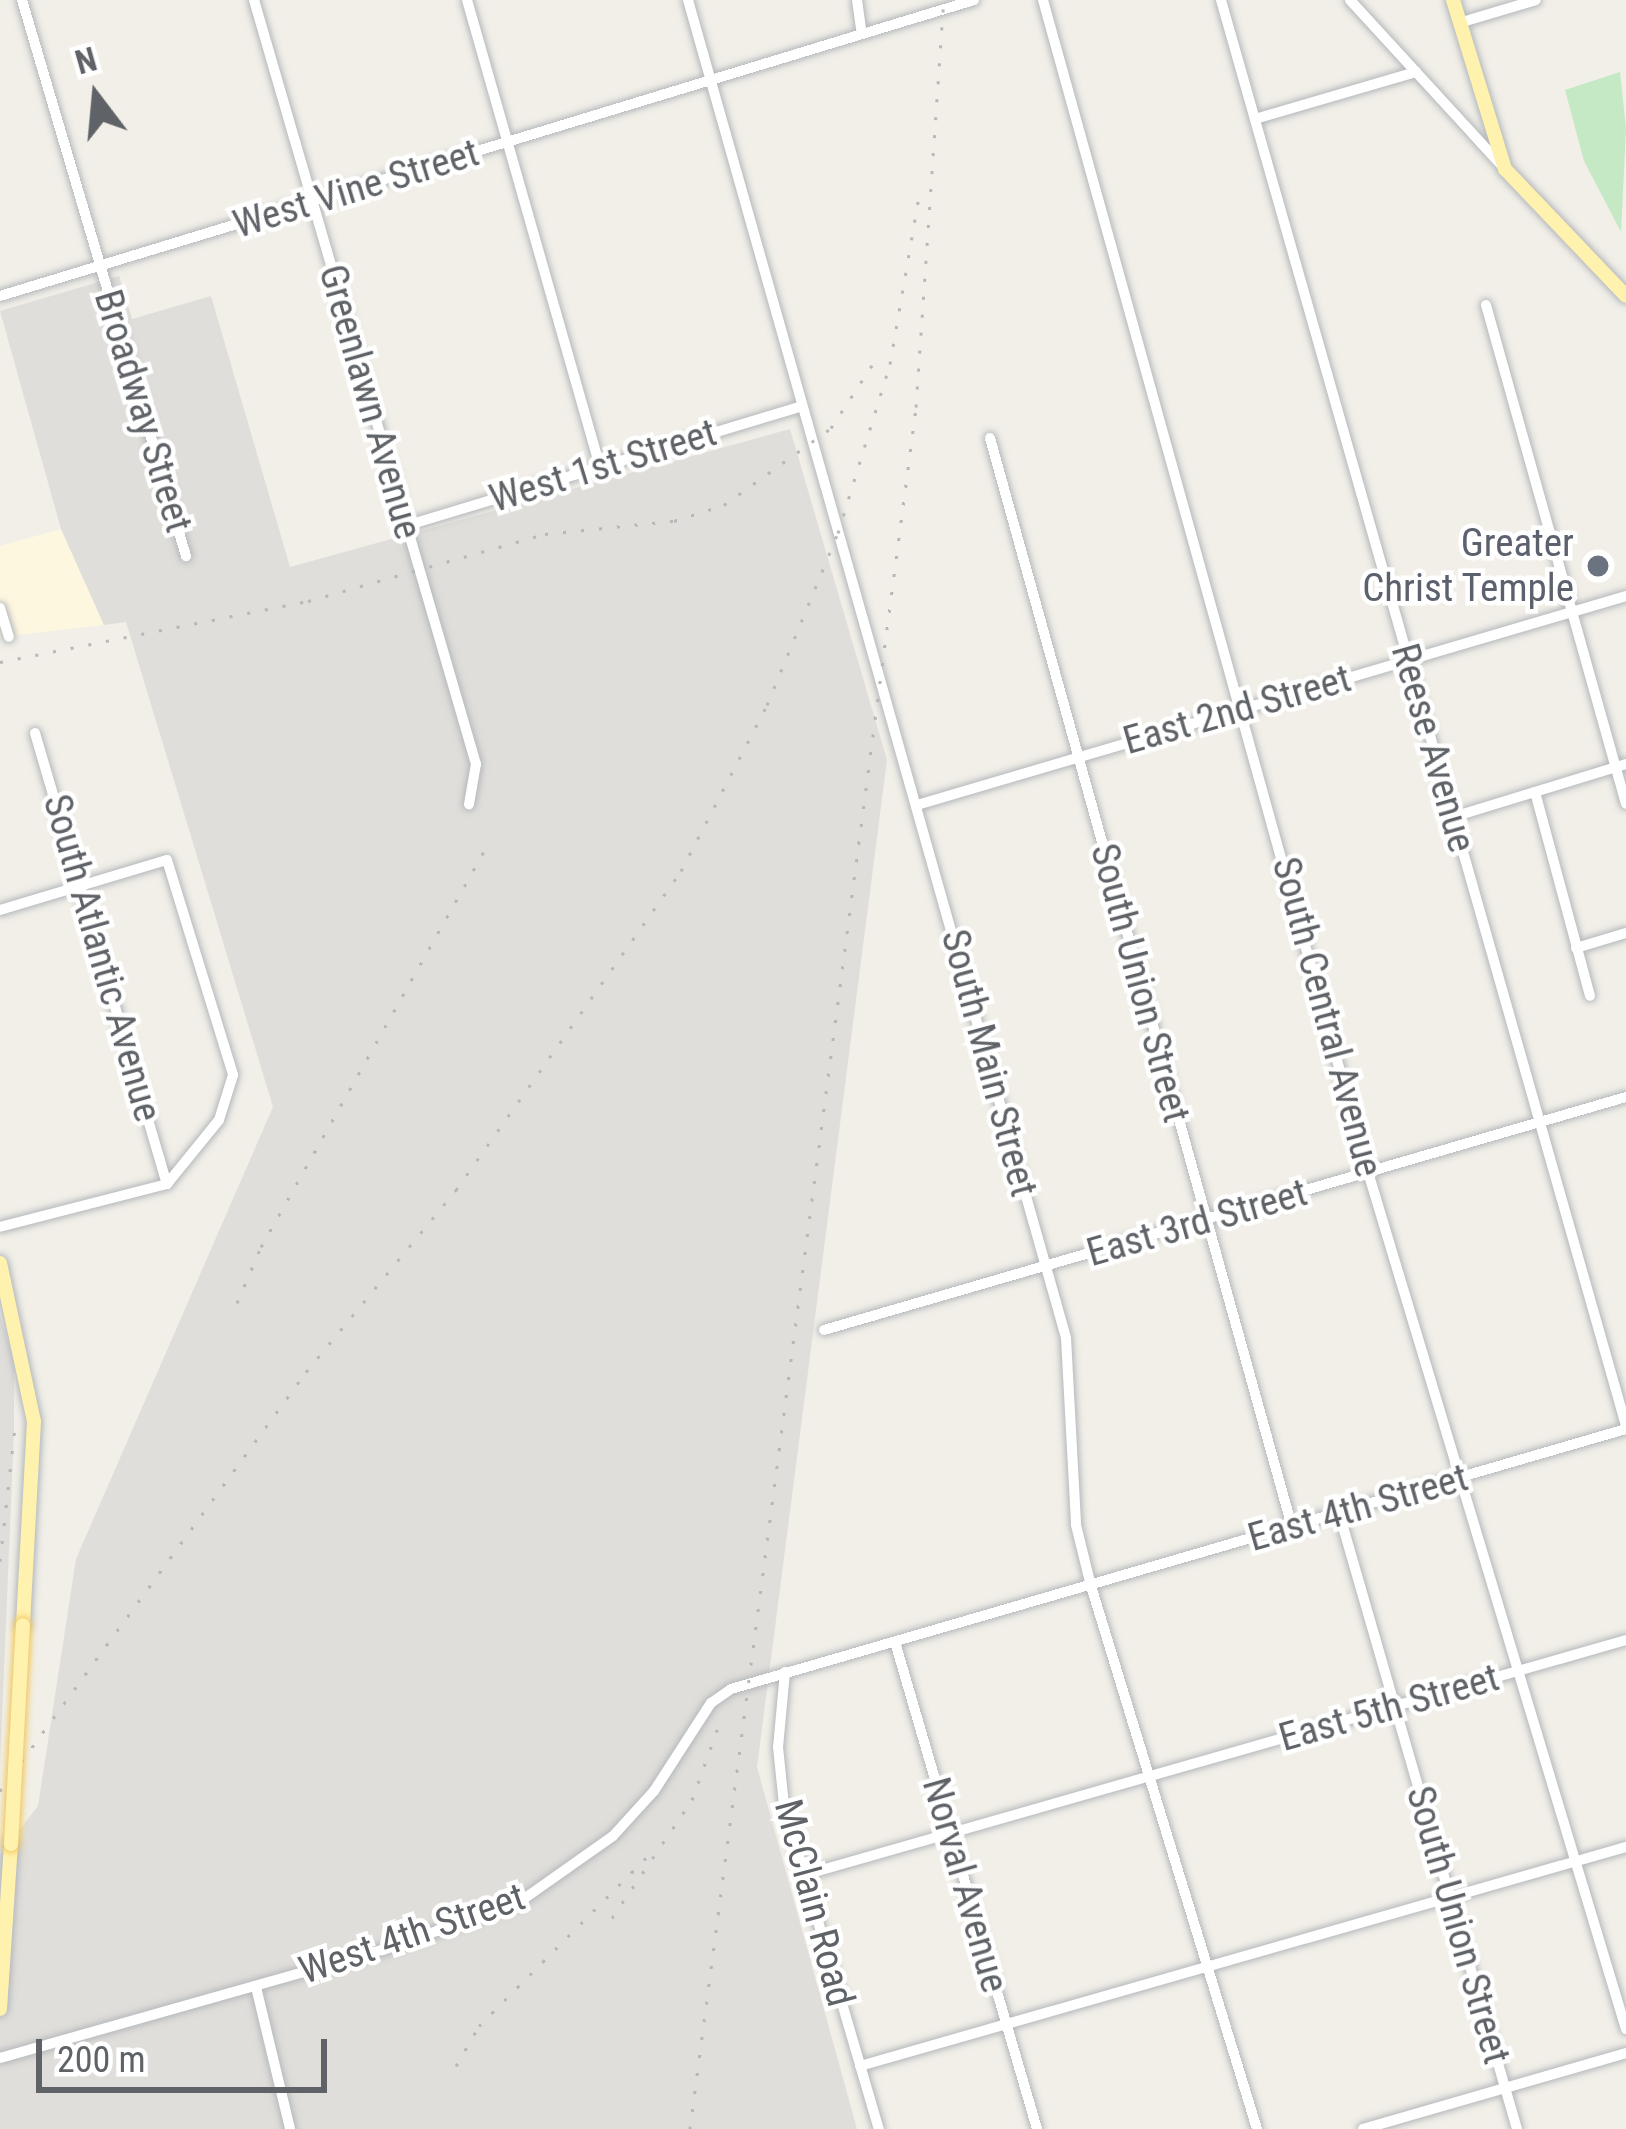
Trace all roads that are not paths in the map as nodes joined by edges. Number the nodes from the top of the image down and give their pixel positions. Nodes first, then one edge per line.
1 (22, 0) edge
2 (254, 0) edge
3 (467, 0) edge
4 (688, 0) edge
5 (857, 0) edge
6 (974, 0) edge
7 (1043, 0) edge
8 (1221, 0) edge
9 (1350, 0) edge
10 (1453, 0) edge
11 (1536, 0) edge
12 (1459, 23) junction
13 (862, 34) junction
14 (1416, 72) junction
15 (711, 80) junction
16 (1255, 119) junction
17 (508, 144) junction
18 (1505, 169) junction
19 (313, 202) junction
20 (100, 266) junction
21 (0, 296) edge
22 (1626, 296) edge
23 (1486, 305) dead end
24 (802, 406) junction
25 (990, 438) dead end
26 (600, 467) junction
27 (405, 526) junction
28 (186, 556) dead end
29 (1626, 596) edge
30 (0, 608) edge
31 (1573, 612) junction
32 (9, 637) dead end
33 (1408, 660) junction
34 (1244, 708) junction
35 (35, 733) dead end
36 (1079, 757) junction
37 (1621, 766) edge
38 (1534, 792) junction
39 (469, 804) dead end
40 (1626, 804) edge
41 (917, 806) junction
42 (1453, 817) junction
43 (80, 886) junction
44 (0, 910) edge
45 (1626, 932) edge
46 (1576, 947) junction
47 (1590, 996) dead end
48 (1626, 1097) edge
49 (1540, 1122) junction
50 (1368, 1172) junction
51 (167, 1184) junction
52 (1205, 1220) junction
53 (0, 1227) edge
54 (0, 1263) edge
55 (1045, 1267) junction
56 (824, 1330) dead end
57 (1626, 1428) edge
58 (1457, 1479) junction
59 (1340, 1513) junction
60 (1292, 1527) junction
61 (1091, 1586) junction
62 (1626, 1640) edge
63 (895, 1642) junction
64 (1522, 1670) junction
65 (785, 1672) junction
66 (1395, 1706) junction
67 (1152, 1775) junction
68 (950, 1835) junction
69 (1626, 1847) edge
70 (1577, 1860) junction
71 (804, 1875) junction
72 (1450, 1898) junction
73 (1209, 1968) junction
74 (256, 1987) junction
75 (0, 2008) edge
76 (1006, 2025) junction
77 (1626, 2029) edge
78 (1626, 2053) edge
79 (0, 2058) edge
80 (860, 2066) junction
81 (1505, 2088) junction
82 (290, 2129) edge
83 (879, 2129) edge
84 (1037, 2129) edge
85 (1257, 2129) edge
86 (1363, 2129) edge
87 (1516, 2129) edge

1 - 20 street, Broadway Street
2 - 19 street, Greenlawn Avenue
3 - 17 street
4 - 15 street, South Main Street
5 - 13 street
6 - 13 street, West Vine Street
7 - 34 street, South Central Avenue
8 - 16 street, Reese Avenue
9 - 14 street
10 - 12 main road
11 - 12 street
12 - 18 main road
13 - 15 street, West Vine Street
14 - 16 street
14 - 18 street
15 - 17 street, West Vine Street
15 - 24 street, South Main Street
16 - 33 street, Reese Avenue
17 - 19 street, West Vine Street
17 - 26 street
18 - 22 main road
19 - 20 street, West Vine Street
19 - 27 street, Greenlawn Avenue
20 - 21 street, West Vine Street
20 - 28 street, Broadway Street
23 - 31 street
24 - 26 street, West 1st Street
24 - 41 street, South Main Street
25 - 36 street, South Union Street
26 - 27 street, West 1st Street
27 - 39 street, Greenlawn Avenue
29 - 31 street, East 2nd Street
30 - 32 street
31 - 33 street, East 2nd Street
31 - 37 street
33 - 34 street, East 2nd Street
33 - 42 street, Reese Avenue
34 - 36 street, East 2nd Street
34 - 50 street, South Central Avenue
35 - 43 street, South Atlantic Avenue
36 - 41 street, East 2nd Street
36 - 52 street, South Union Street
37 - 38 street
37 - 40 street
38 - 42 street
38 - 46 street
41 - 55 street, South Main Street
42 - 49 street, Reese Avenue
43 - 44 street
43 - 51 street, South Atlantic Avenue
43 - 51 street
45 - 46 street
46 - 47 street
48 - 49 street, East 3rd Street
49 - 50 street, East 3rd Street
49 - 57 street, Reese Avenue
50 - 52 street, East 3rd Street
50 - 58 street, South Central Avenue
51 - 53 street
52 - 55 street, East 3rd Street
52 - 60 street, South Union Street
54 - 75 main road, bridge
55 - 56 street, East 3rd Street
55 - 61 street, South Main Street
57 - 58 street, East 4th Street
58 - 59 street, East 4th Street
58 - 64 street, South Central Avenue
59 - 60 street, East 4th Street
59 - 66 street, South Union Street
60 - 61 street, East 4th Street
61 - 63 street, West 4th Street
61 - 67 street, South Main Street
62 - 64 street, East 5th Street
63 - 65 street, West 4th Street
63 - 68 street, Norval Avenue
64 - 66 street, East 5th Street
64 - 70 street, South Central Avenue
65 - 71 street, McClain Road
65 - 74 street, West 4th Street
66 - 67 street, East 5th Street
66 - 72 street, South Union Street
67 - 68 street, East 5th Street
67 - 73 street, South Main Street
68 - 71 street, East 5th Street
68 - 76 street, Norval Avenue
69 - 70 street
70 - 72 street
70 - 77 street, South Central Avenue
71 - 80 street, McClain Road
72 - 73 street
72 - 81 street, South Union Street
73 - 76 street
73 - 85 street, South Main Street
74 - 79 street, West 4th Street
74 - 82 street
76 - 80 street
76 - 84 street, Norval Avenue
78 - 81 street
80 - 83 street, McClain Road
81 - 86 street
81 - 87 street, South Union Street

